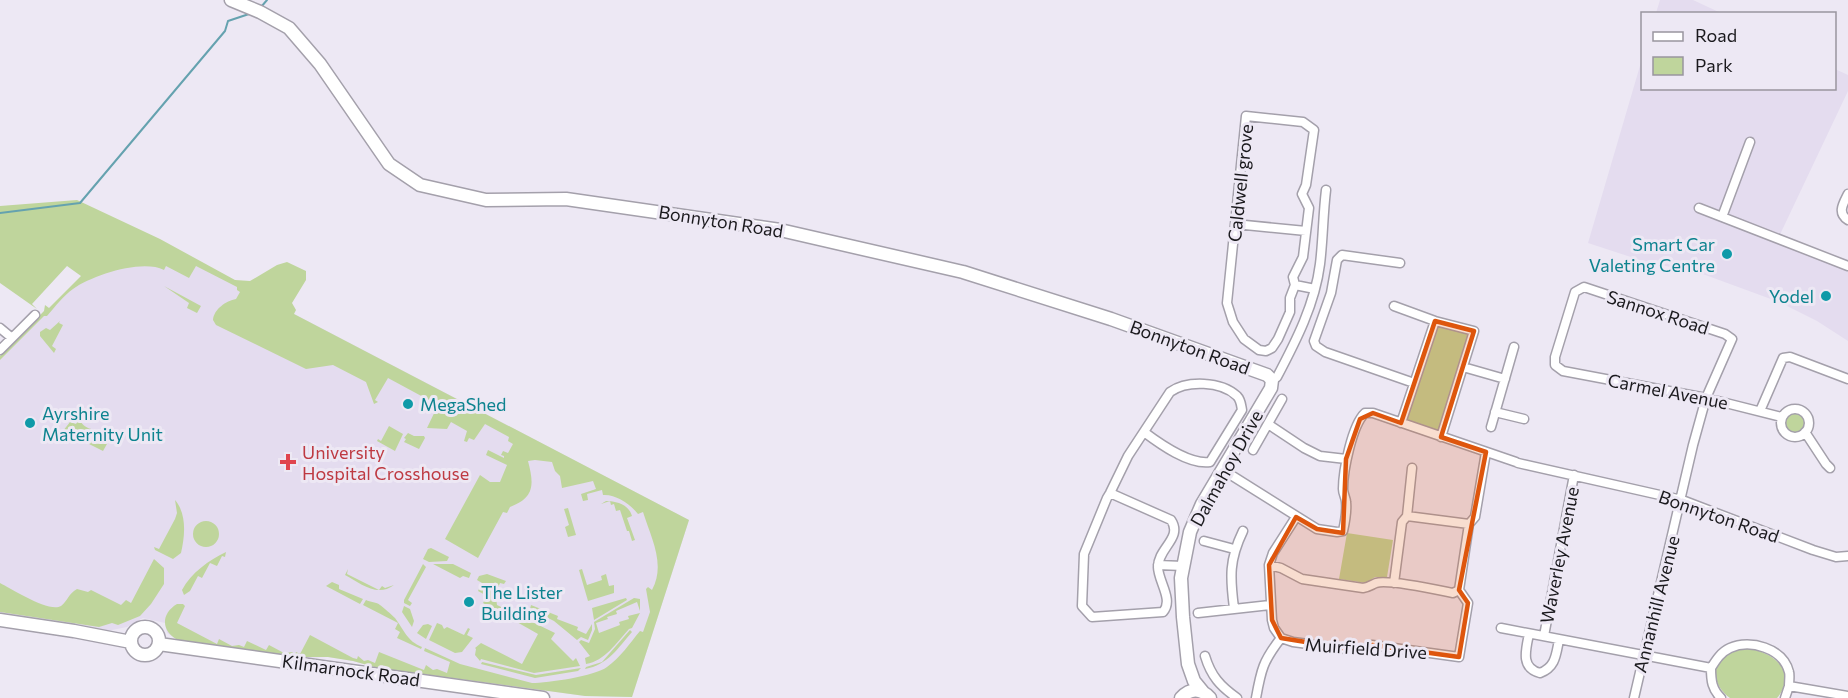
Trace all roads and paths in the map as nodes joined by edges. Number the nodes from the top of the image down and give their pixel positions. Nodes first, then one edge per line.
1 (231, 0) edge
2 (1750, 142) dead end
3 (1326, 190) dead end
4 (1848, 194) edge
5 (1699, 208) dead end
6 (1722, 217) junction
7 (1848, 220) edge
8 (1235, 224) junction
9 (1306, 231) junction
10 (1400, 263) dead end
11 (1848, 266) edge
12 (1295, 285) junction
13 (1315, 289) junction
14 (1394, 306) dead end
15 (35, 315) dead end
16 (1435, 321) junction
17 (0, 328) edge
18 (12, 338) junction
19 (1732, 339) joint
20 (1514, 347) dead end
21 (0, 350) edge
22 (1555, 364) joint
23 (1463, 367) junction
24 (1505, 378) junction
25 (1848, 379) edge
26 (1272, 380) junction
27 (1414, 383) junction
28 (1706, 398) junction
29 (1282, 399) dead end
30 (1760, 411) junction
31 (1496, 412) junction
32 (1781, 417) junction
33 (1524, 420) dead end
34 (1401, 423) junction
35 (1268, 424) junction
36 (1491, 427) dead end
37 (1144, 432) junction
38 (1805, 432) junction
39 (1441, 436) junction
40 (1253, 450) dead end
41 (1486, 452) junction
42 (1346, 459) junction
43 (1412, 468) dead end
44 (1830, 468) dead end
45 (1223, 470) junction
46 (1574, 475) junction
47 (1400, 480) dead end
48 (1410, 482) junction
49 (1110, 493) junction
50 (1682, 500) junction
51 (1407, 516) junction
52 (1296, 517) junction
53 (1469, 524) junction
54 (1244, 531) dead end
55 (1204, 541) dead end
56 (1234, 549) junction
57 (1848, 556) edge
58 (1158, 565) junction
59 (1269, 565) junction
60 (1183, 566) junction
61 (1394, 583) junction
62 (1460, 590) junction
63 (1270, 605) junction
64 (1234, 608) junction
65 (1198, 613) dead end
66 (0, 620) edge
67 (1500, 628) dead end
68 (1529, 634) junction
69 (1544, 636) junction
70 (1281, 638) junction
71 (1559, 640) junction
72 (131, 642) junction
73 (159, 644) junction
74 (1204, 656) dead end
75 (1644, 656) junction
76 (1188, 664) junction
77 (1712, 668) junction
78 (1789, 686) junction
79 (1207, 695) edge
80 (1848, 696) edge
81 (1181, 697) edge
82 (543, 698) edge
83 (1237, 698) edge
84 (1256, 698) edge
85 (1634, 698) edge
86 (1721, 698) edge
87 (1785, 698) edge

1 - 26 street, Bonnyton Road
2 - 6 street
3 - 13 street
4 - 7 street
5 - 6 street
6 - 11 street
8 - 9 street, Caldwell grove
8 - 9 street, Caldwell grove
8 - 12 street, Caldwell grove
9 - 12 street, Caldwell grove
10 - 27 street
12 - 13 street
13 - 26 street
14 - 16 street
15 - 18 street
16 - 23 street
16 - 27 street
17 - 18 street
18 - 21 street
19 - 22 street, Sannox Road
19 - 28 street, Annanhill Avenue
20 - 24 street
22 - 28 street, Carmel Avenue
23 - 24 street
23 - 39 street
24 - 31 street
25 - 30 street
26 - 45 street, Dalmahoy Drive
27 - 34 street
28 - 30 street, Carmel Avenue
28 - 50 street, Annanhill Avenue
29 - 35 street
30 - 32 street, Carmel Avenue
31 - 33 street
31 - 36 street
32 - 38 street
32 - 38 street, Carmel Avenue
34 - 39 street, Bonnyton Road
34 - 42 street, Bonnyton Road
35 - 40 street
35 - 42 street
37 - 37 street
37 - 49 street
38 - 44 street
39 - 41 street, Bonnyton Road
41 - 46 street, Bonnyton Road
41 - 53 street, Muirfield Drive
42 - 52 street
43 - 48 street
45 - 52 street
45 - 60 street, Dalmahoy Drive
46 - 50 street, Bonnyton Road
46 - 69 street, Waverley Avenue
47 - 48 street
48 - 51 street
49 - 58 street
49 - 58 street
50 - 57 street, Bonnyton Road
50 - 75 street, Annanhill Avenue
51 - 53 street
51 - 61 street
52 - 59 street
53 - 62 street, Muirfield Drive
54 - 56 street
55 - 56 street
56 - 64 street
58 - 60 street
59 - 61 street
59 - 63 street, Muirfield Drive
60 - 76 street, Dalmahoy Drive
61 - 62 street
62 - 70 street, Muirfield Drive
63 - 64 street
63 - 70 street, Muirfield Drive
64 - 65 street
66 - 72 street, Kilmarnock Road
67 - 68 street
68 - 69 street
68 - 71 street
69 - 71 street
70 - 84 street
71 - 75 street
72 - 73 street, Kilmarnock Road
72 - 73 street
73 - 82 street, Kilmarnock Road
74 - 83 street
75 - 77 street
75 - 85 street, Annanhill Avenue
76 - 79 street
76 - 81 street
77 - 78 street
77 - 86 street
78 - 80 street
78 - 87 street
79 - 81 street

